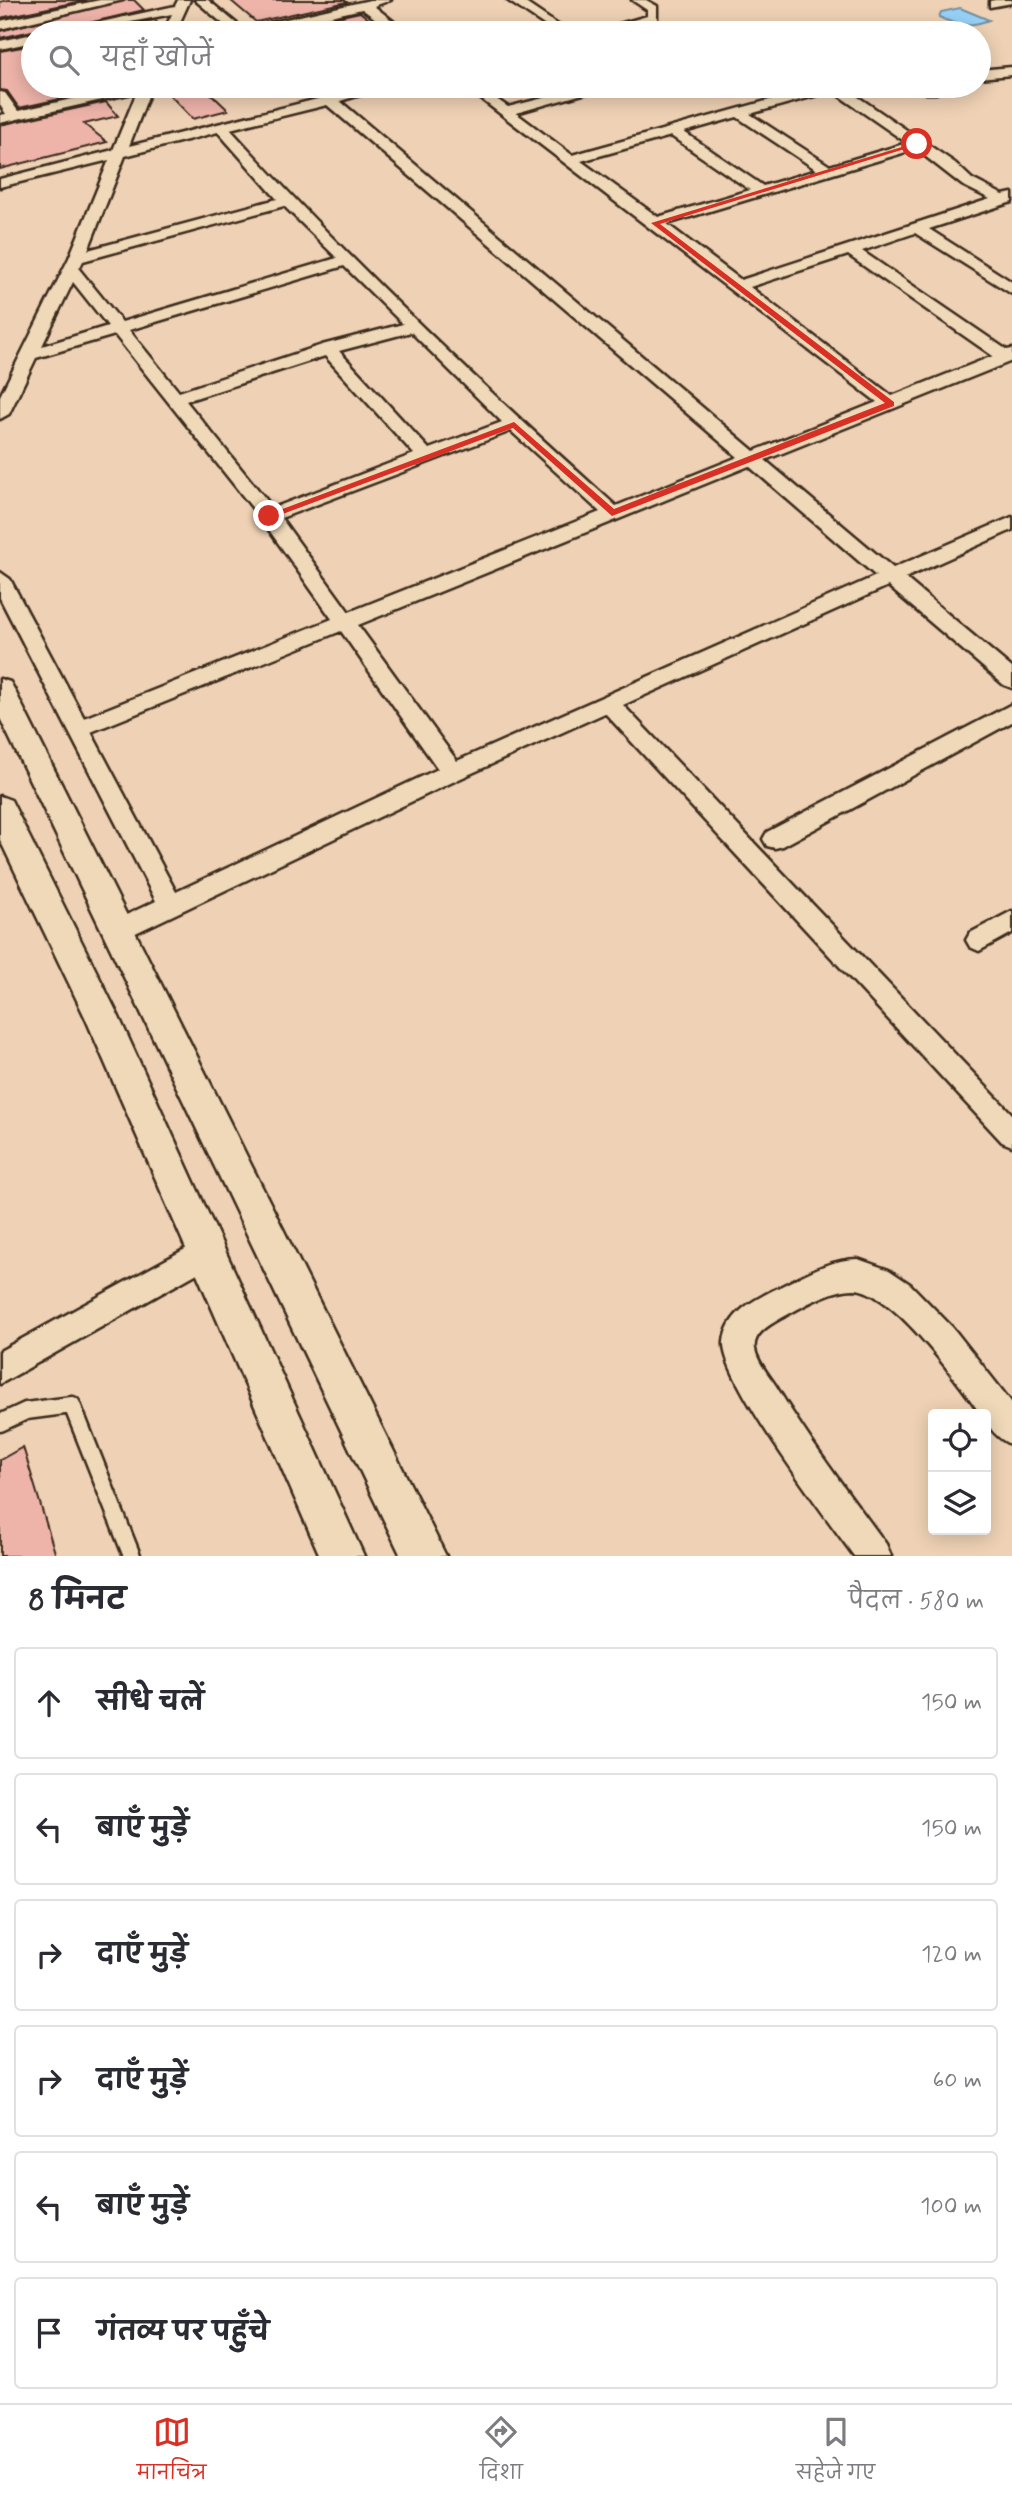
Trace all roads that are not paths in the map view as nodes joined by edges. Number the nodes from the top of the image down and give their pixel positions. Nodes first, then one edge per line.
1 (117, 0) edge
2 (385, 0) edge
3 (513, 0) edge
4 (639, 0) edge
5 (1008, 0) edge
6 (205, 1) edge
7 (182, 4) edge
8 (994, 4) dead end
9 (365, 5) junction
10 (108, 21) edge
11 (174, 21) edge
12 (228, 21) edge
13 (294, 21) edge
14 (386, 21) edge
15 (545, 21) edge
16 (641, 21) edge
17 (0, 25) edge
18 (21, 41) edge
19 (0, 45) edge
20 (1012, 71) edge
21 (991, 73) edge
22 (0, 96) edge
23 (77, 98) edge
24 (141, 98) edge
25 (325, 98) edge
26 (487, 98) edge
27 (559, 98) edge
28 (792, 98) edge
29 (851, 98) edge
30 (320, 99) junction
31 (506, 112) junction
32 (740, 113) junction
33 (15, 116) junction
34 (0, 119) edge
35 (222, 128) junction
36 (673, 131) junction
37 (917, 144) junction
38 (117, 154) junction
39 (569, 160) junction
40 (828, 171) junction
41 (0, 183) edge
42 (761, 191) junction
43 (1006, 198) edge
44 (288, 201) junction
45 (655, 223) junction
46 (916, 227) junction
47 (849, 248) junction
48 (347, 260) junction
49 (74, 263) junction
50 (738, 286) junction
51 (1012, 289) edge
52 (414, 326) junction
53 (120, 327) junction
54 (328, 349) junction
55 (29, 355) junction
56 (1009, 355) edge
57 (177, 398) junction
58 (891, 404) junction
59 (0, 414) edge
60 (514, 424) junction
61 (426, 456) junction
62 (751, 457) junction
63 (612, 513) junction
64 (269, 516) junction
65 (1012, 523) edge
66 (894, 577) junction
67 (0, 579) edge
68 (347, 620) junction
69 (1012, 680) edge
70 (0, 689) edge
71 (608, 703) junction
72 (1012, 712) edge
73 (80, 728) junction
74 (453, 772) junction
75 (0, 808) edge
76 (775, 839) dead end
77 (170, 904) junction
78 (1012, 921) edge
79 (117, 931) junction
80 (979, 940) dead end
81 (1012, 1133) edge
82 (207, 1252) junction
83 (0, 1368) edge
84 (0, 1423) edge
85 (1012, 1429) edge
86 (335, 1553) edge
87 (132, 1556) edge
88 (424, 1556) edge
89 (874, 1556) edge

1 - 17 street
2 - 9 street
3 - 15 street
4 - 16 street
5 - 8 street
6 - 12 street
7 - 10 street
7 - 11 street
9 - 13 street
9 - 14 street
18 - 19 street
20 - 21 street
22 - 33 street
23 - 33 street
24 - 38 street
25 - 30 street
26 - 31 street
27 - 31 street
28 - 32 street
29 - 37 street
30 - 35 street
30 - 62 street
31 - 39 street
32 - 36 street
32 - 40 street
33 - 34 street
35 - 38 street
35 - 44 street
36 - 39 street
36 - 42 street
37 - 40 street
37 - 43 street
38 - 41 street
38 - 49 street
39 - 45 street
40 - 42 street
42 - 45 street
43 - 46 street
44 - 48 street
44 - 49 street
45 - 50 street
46 - 47 street
46 - 51 street
47 - 50 street
47 - 56 street
48 - 52 street
48 - 53 street
49 - 53 street
49 - 55 street
50 - 58 street
52 - 54 street
52 - 60 street
53 - 55 street
53 - 57 street
54 - 57 street
54 - 61 street
55 - 59 street
56 - 58 street
57 - 64 street
58 - 62 street
60 - 61 street
60 - 63 street
61 - 64 street
62 - 63 street
62 - 66 street
63 - 68 street
64 - 68 street
65 - 66 street
66 - 69 street
66 - 71 street
67 - 73 street
68 - 73 street
68 - 74 street
70 - 79 street
71 - 74 street
71 - 81 street
72 - 76 street
73 - 77 street
74 - 77 street
75 - 82 street
77 - 79 street
78 - 80 street
79 - 88 street
82 - 83 street
82 - 86 street
84 - 87 lane
85 - 89 street

